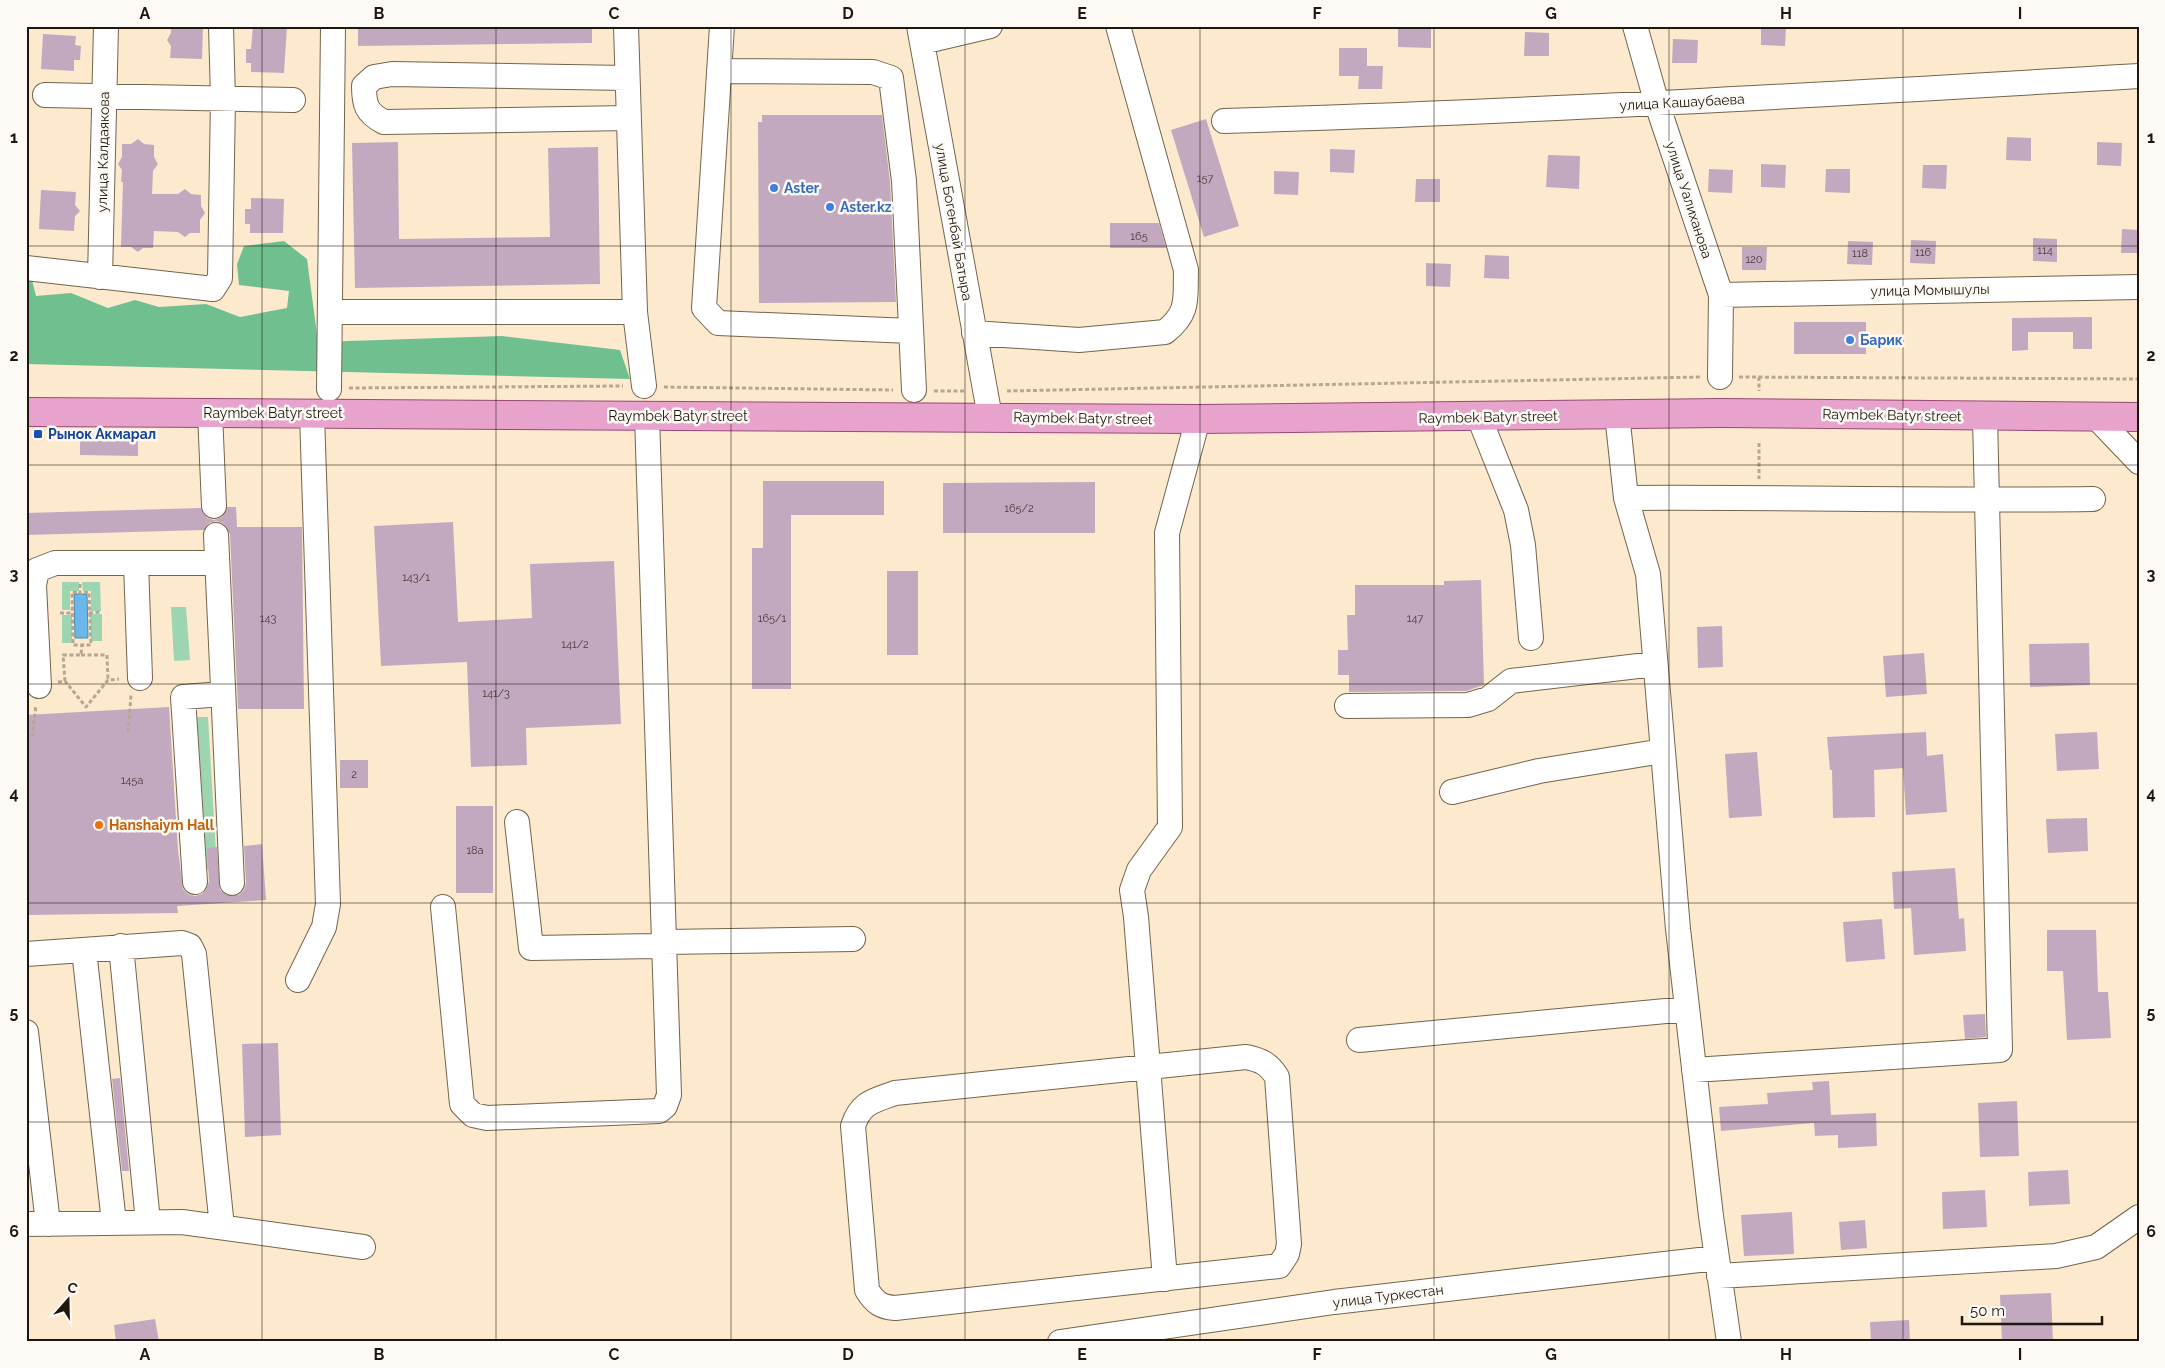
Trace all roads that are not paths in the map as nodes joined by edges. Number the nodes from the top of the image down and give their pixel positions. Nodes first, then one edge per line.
1 (106, 26) edge
2 (221, 26) edge
3 (334, 26) edge
4 (626, 26) edge
5 (722, 26) edge
6 (990, 26) edge
7 (1118, 26) edge
8 (1635, 26) edge
9 (920, 34) edge
10 (719, 71) junction
11 (2139, 76) edge
12 (626, 78) junction
13 (45, 95) dead end
14 (104, 96) junction
15 (222, 98) junction
16 (293, 100) dead end
17 (1657, 104) junction
18 (628, 118) junction
19 (1224, 121) dead end
20 (26, 268) edge
21 (100, 277) junction
22 (2139, 287) edge
23 (1721, 294) junction
24 (330, 312) junction
25 (636, 312) junction
26 (911, 331) junction
27 (974, 333) junction
28 (1720, 377) road end
29 (644, 386) road end
30 (329, 388) road end
31 (914, 390) road end
32 (988, 404) junction
33 (26, 412) edge
34 (210, 413) junction
35 (312, 414) junction
36 (1617, 414) junction
37 (647, 416) junction
38 (1479, 417) junction
39 (1985, 417) junction
40 (2096, 417) junction
41 (2139, 417) edge
42 (1198, 419) junction
43 (2139, 462) edge
44 (1626, 498) junction
45 (2093, 499) dead end
46 (1987, 500) junction
47 (214, 506) dead end
48 (216, 535) dead end
49 (217, 563) junction
50 (136, 564) junction
51 (1532, 638) dead end
52 (1656, 664) junction
53 (140, 678) road end
54 (39, 686) road end
55 (223, 694) junction
56 (1347, 706) dead end
57 (1663, 751) junction
58 (1452, 792) dead end
59 (517, 822) dead end
60 (195, 882) dead end
61 (232, 883) dead end
62 (443, 907) dead end
63 (853, 939) dead end
64 (665, 942) junction
65 (121, 946) junction
66 (84, 950) junction
67 (26, 954) edge
68 (298, 980) dead end
69 (1687, 1010) junction
70 (26, 1032) edge
71 (1359, 1040) dead end
72 (1148, 1068) junction
73 (1694, 1070) junction
74 (2139, 1217) edge
75 (148, 1222) junction
76 (114, 1223) junction
77 (37, 1224) edge
78 (222, 1227) junction
79 (364, 1246) dead end
80 (1718, 1267) junction
81 (1165, 1279) junction
82 (1060, 1342) edge
83 (1729, 1342) edge

1 - 14 street, улица Калдаякова
2 - 15 street
3 - 24 street
4 - 12 street
5 - 10 street
6 - 9 street
7 - 27 street
8 - 17 street, улица Уалиханова
9 - 27 street, улица Богенбай Батыра
10 - 26 street
10 - 26 street
11 - 17 street, улица Кашаубаева
12 - 18 street
12 - 18 street
13 - 14 street
14 - 15 street
14 - 21 street, улица Калдаякова
15 - 16 street
15 - 21 street
17 - 19 street, улица Кашаубаева
17 - 23 street, улица Уалиханова
18 - 25 street
20 - 21 street
22 - 23 street, улица Момышулы
23 - 28 street, улица Уалиханова
24 - 25 street
24 - 30 street
25 - 29 street
26 - 31 street
27 - 32 street, улица Богенбай Батыра
32 - 37 main road, Raymbek Batyr street
32 - 42 main road, Raymbek Batyr street
33 - 34 main road, Raymbek Batyr street
34 - 35 main road, Raymbek Batyr street
34 - 47 street
35 - 37 main road, Raymbek Batyr street
35 - 68 street
36 - 38 main road, Raymbek Batyr street
36 - 39 main road, Raymbek Batyr street
36 - 44 street
37 - 64 street
38 - 42 main road, Raymbek Batyr street
38 - 51 street
39 - 40 main road, Raymbek Batyr street
39 - 46 street
40 - 41 main road, Raymbek Batyr street
40 - 43 street
42 - 72 street
44 - 46 street
44 - 52 street
45 - 46 street
46 - 73 street
48 - 49 street
49 - 50 street
49 - 55 street
50 - 53 street
50 - 54 street
52 - 56 street
52 - 57 street
55 - 60 street
55 - 61 street
57 - 58 street
57 - 69 street
59 - 64 street
62 - 64 street
63 - 64 street
65 - 66 street
65 - 75 street
65 - 78 street
66 - 67 street
66 - 76 street
69 - 71 street
69 - 73 street
70 - 77 street
72 - 81 street
72 - 81 street
72 - 81 street
73 - 80 street
74 - 80 street, улица Туркестан
75 - 76 street
75 - 78 street
76 - 77 street
78 - 79 street
80 - 82 street, улица Туркестан
80 - 83 street

